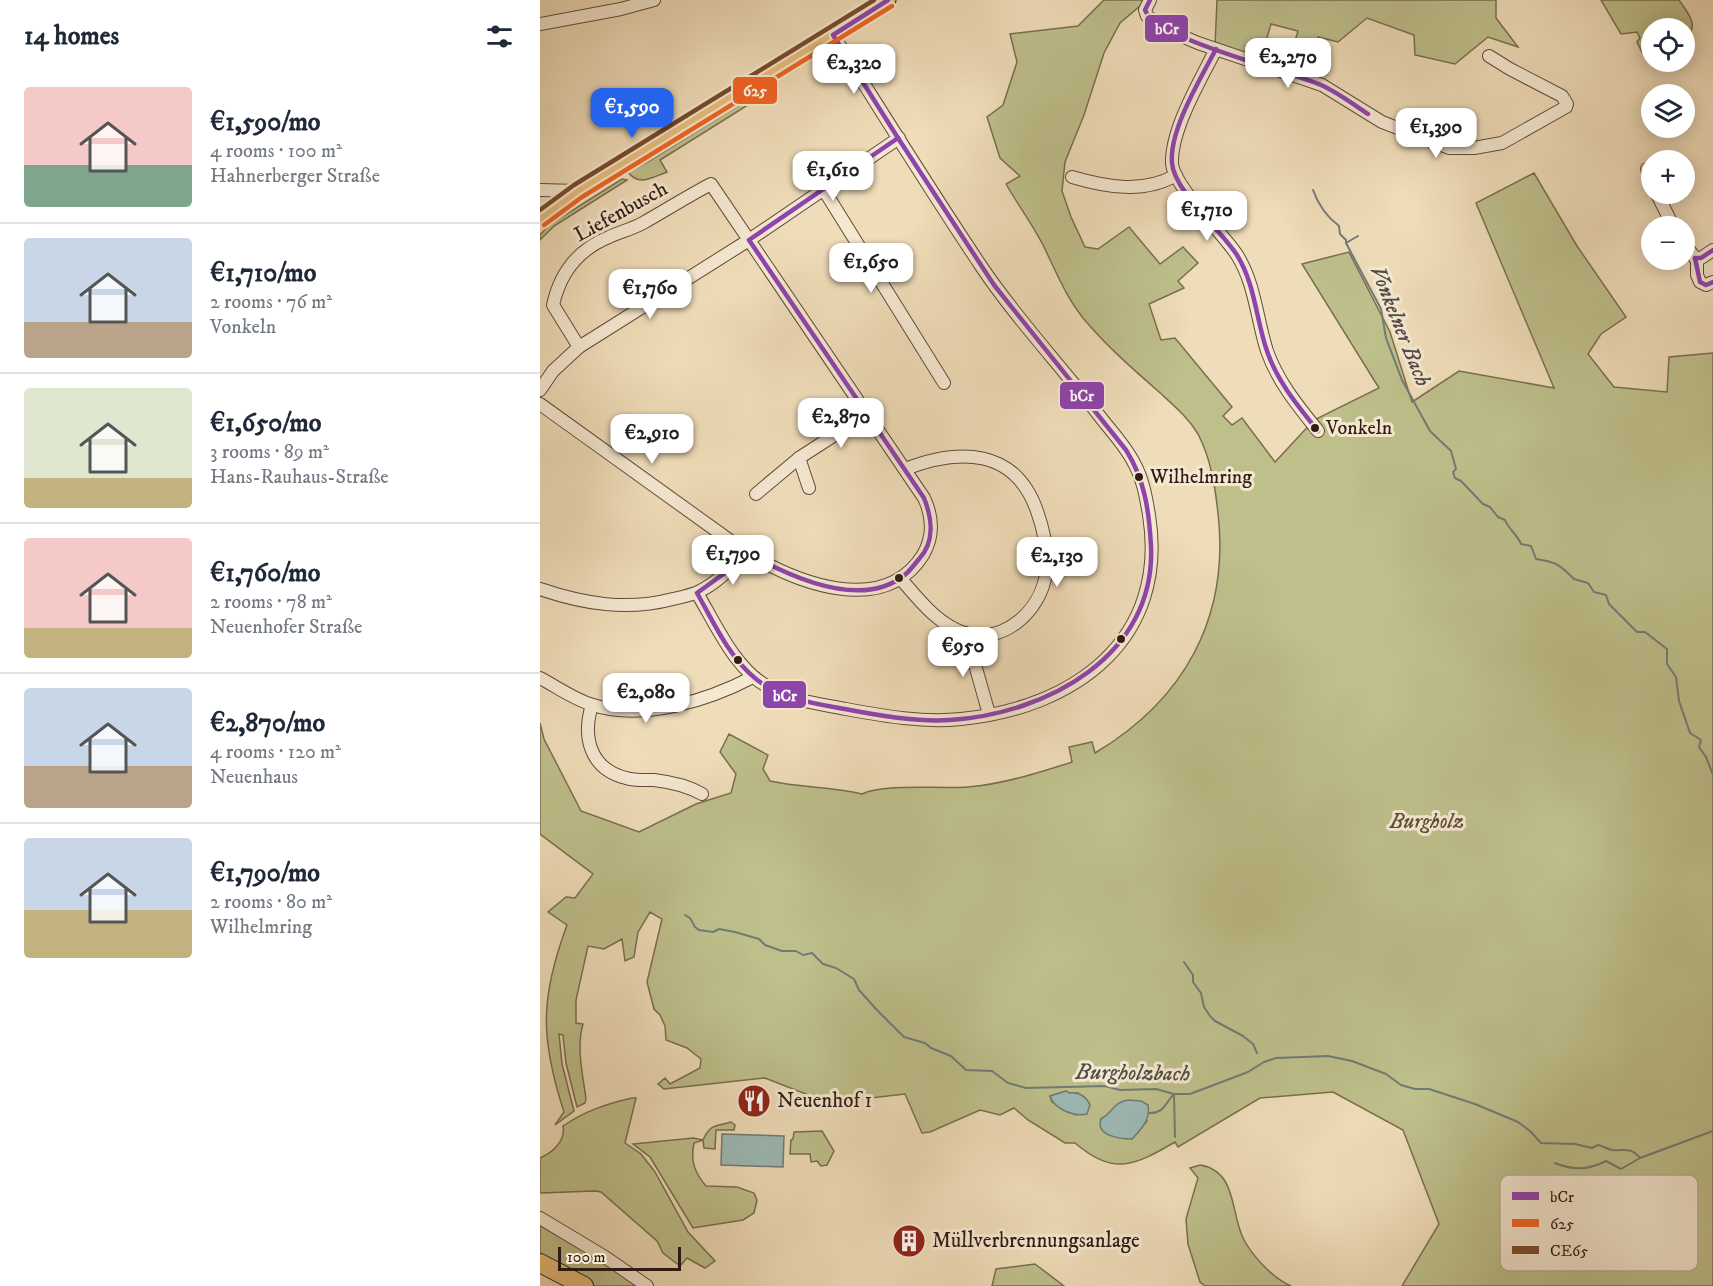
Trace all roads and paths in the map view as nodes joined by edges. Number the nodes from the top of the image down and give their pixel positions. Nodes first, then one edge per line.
1 (654, 0) edge
2 (1150, 0) edge
3 (884, 1) edge
4 (540, 24) edge
5 (833, 35) junction
6 (1216, 49) junction
7 (1489, 56) dead end
8 (899, 138) junction
9 (1176, 175) junction
10 (1072, 177) dead end
11 (540, 190) edge
12 (824, 190) junction
13 (578, 191) junction
14 (540, 219) edge
15 (749, 240) junction
16 (1707, 258) edge
17 (1713, 282) edge
18 (579, 347) junction
19 (944, 383) dead end
20 (540, 390) edge
21 (540, 404) edge
22 (867, 414) junction
23 (1318, 431) dead end
24 (799, 458) junction
25 (904, 469) junction
26 (809, 488) dead end
27 (756, 494) dead end
28 (746, 552) junction
29 (901, 579) junction
30 (540, 590) edge
31 (697, 593) junction
32 (966, 633) junction
33 (753, 677) junction
34 (540, 678) edge
35 (592, 705) junction
36 (989, 714) junction
37 (702, 794) dead end
38 (540, 1218) edge
39 (540, 1263) edge
40 (584, 1286) edge
41 (647, 1286) edge

1 - 4 street
2 - 6 street
3 - 5 main road
5 - 8 street
5 - 13 main road
6 - 7 street
6 - 9 street
8 - 12 street
8 - 36 street
9 - 10 street
9 - 23 street
11 - 13 street
12 - 15 street
12 - 19 street
13 - 14 main road
15 - 18 street
15 - 18 street, Liefenbusch
15 - 22 street
16 - 17 street
18 - 20 street
21 - 28 street
22 - 24 street
22 - 25 street
24 - 26 street
24 - 27 street
25 - 29 street
25 - 32 street
28 - 29 street
28 - 31 street
29 - 32 street
30 - 31 street
31 - 33 street
32 - 36 street
33 - 35 street
33 - 36 street
34 - 35 street
35 - 37 street
38 - 41 street
39 - 40 highway

